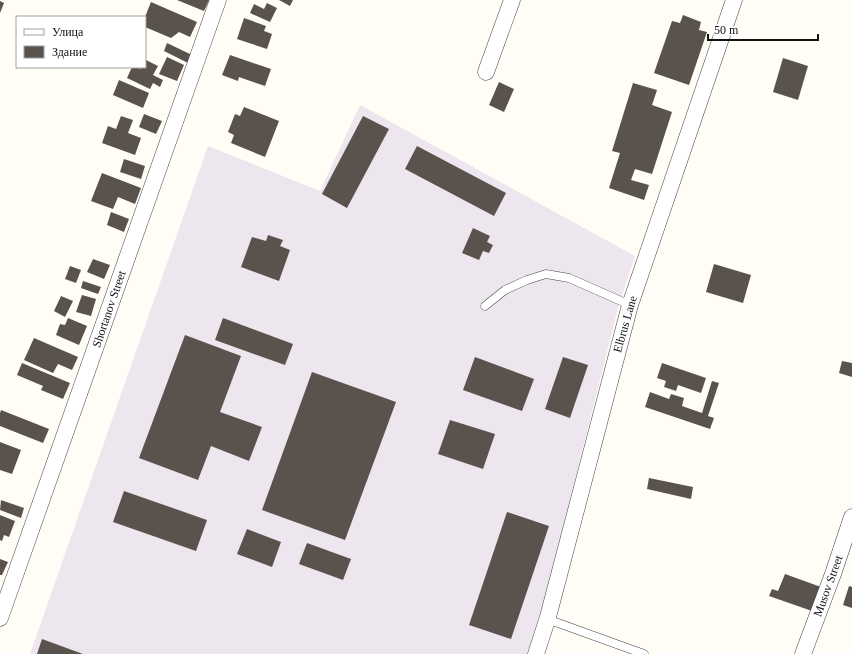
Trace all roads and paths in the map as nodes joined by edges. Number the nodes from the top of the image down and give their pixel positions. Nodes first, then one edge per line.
1 (218, 0) edge
2 (512, 0) edge
3 (734, 0) edge
4 (486, 72) dead end
5 (630, 305) junction
6 (485, 306) dead end
7 (852, 517) edge
8 (0, 618) edge
9 (547, 619) junction
10 (536, 654) edge
11 (644, 654) edge
12 (803, 654) edge

1 - 8 street, Shortanov Street
2 - 4 street
3 - 5 street, Elbrus Lane
5 - 6 lane
5 - 9 street, Elbrus Lane
7 - 12 street, Musov Street
9 - 10 street, Elbrus Lane
9 - 11 lane

